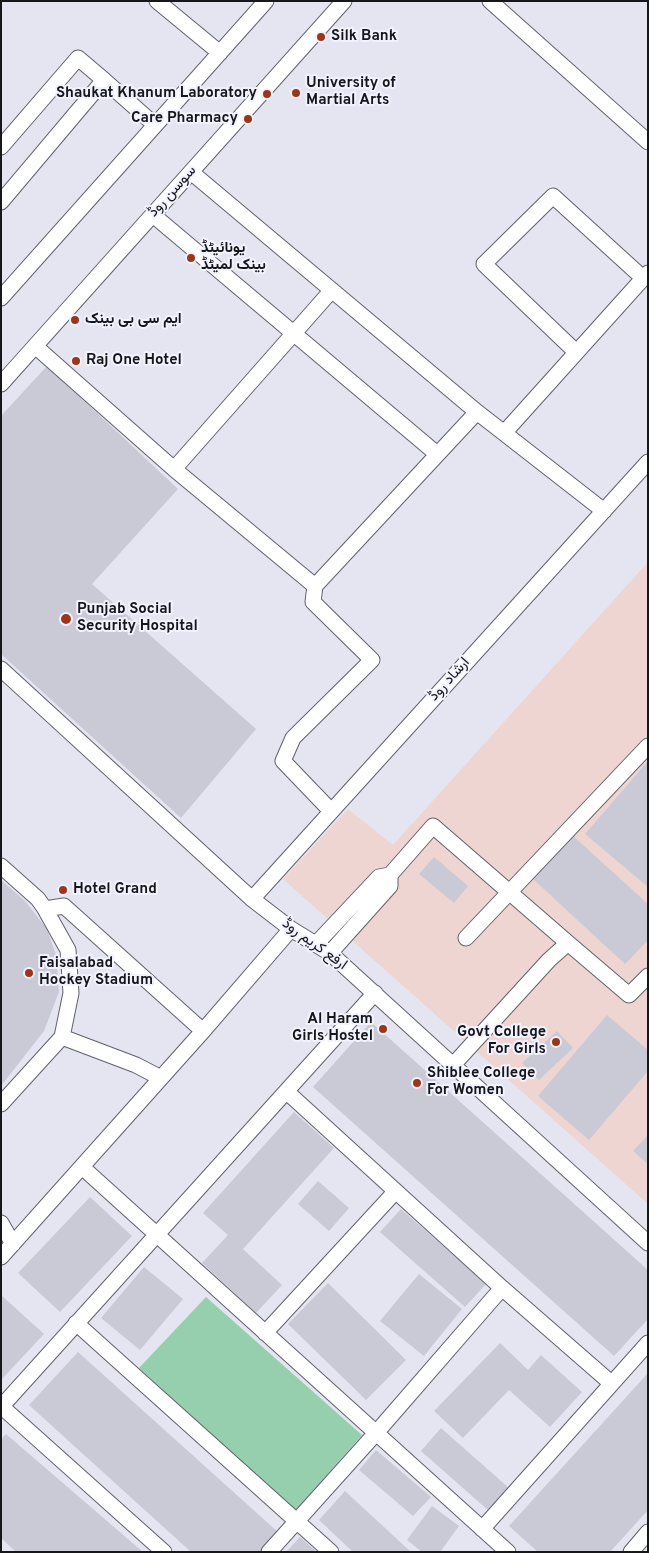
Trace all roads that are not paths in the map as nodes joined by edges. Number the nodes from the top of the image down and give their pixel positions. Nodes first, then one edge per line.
1 (157, 1) edge
2 (266, 1) edge
3 (344, 1) edge
4 (490, 1) edge
5 (220, 53) junction
6 (104, 80) junction
7 (155, 125) junction
8 (648, 142) edge
9 (1, 147) edge
10 (191, 172) junction
11 (1, 202) edge
12 (153, 215) junction
13 (646, 275) edge
14 (332, 290) junction
15 (4, 291) edge
16 (294, 334) junction
17 (35, 346) junction
18 (576, 352) junction
19 (1, 384) edge
20 (477, 412) junction
21 (504, 433) junction
22 (438, 454) junction
23 (648, 462) edge
24 (174, 469) junction
25 (604, 511) junction
26 (315, 586) junction
27 (1, 669) edge
28 (648, 746) edge
29 (331, 811) junction
30 (1, 866) edge
31 (390, 875) junction
32 (509, 893) junction
33 (252, 899) junction
34 (46, 909) junction
35 (291, 929) junction
36 (466, 938) dead end
37 (568, 943) junction
38 (316, 944) junction
39 (330, 953) junction
40 (648, 976) edge
41 (375, 993) junction
42 (203, 1031) junction
43 (62, 1037) junction
44 (453, 1065) junction
45 (161, 1078) junction
46 (287, 1092) junction
47 (1, 1104) edge
48 (82, 1167) junction
49 (395, 1192) junction
50 (1, 1223) edge
51 (156, 1234) junction
52 (645, 1235) edge
53 (13, 1244) junction
54 (1, 1257) edge
55 (502, 1288) junction
56 (76, 1323) junction
57 (265, 1333) junction
58 (648, 1343) edge
59 (611, 1382) junction
60 (1, 1406) edge
61 (376, 1433) junction
62 (297, 1521) junction
63 (482, 1529) junction
64 (648, 1532) edge
65 (164, 1552) edge
66 (269, 1552) edge
67 (331, 1552) edge
68 (508, 1552) edge
69 (631, 1552) edge

1 - 5 street
2 - 5 street
3 - 10 street, سوسن روڈ
4 - 8 street
5 - 7 street
6 - 7 street
6 - 9 street
6 - 11 street
7 - 15 street
10 - 12 street, سوسن روڈ
10 - 14 street
12 - 16 street
12 - 17 street, سوسن روڈ
13 - 18 street
13 - 18 street
14 - 16 street
14 - 20 street
16 - 22 street
16 - 24 street
17 - 19 street, سوسن روڈ
17 - 24 street
18 - 21 street
20 - 21 street
20 - 22 street
21 - 25 street
22 - 26 street
23 - 25 street, ارشاد روڈ
24 - 26 street
25 - 29 street, ارشاد روڈ
26 - 29 street
27 - 33 street, ارفع کریم روڈ
28 - 32 street
29 - 33 street, ارشاد روڈ
30 - 34 street
31 - 32 street
31 - 38 street
31 - 39 street
32 - 36 street
32 - 37 street
33 - 35 street, ارفع کریم روڈ
34 - 42 street
34 - 43 street
35 - 38 street, ارفع کریم روڈ
35 - 42 street
37 - 40 street
37 - 44 street
38 - 39 street, ارفع کریم روڈ
39 - 41 street, ارفع کریم روڈ
41 - 44 street, ارفع کریم روڈ
41 - 46 street
42 - 45 street
43 - 45 street
43 - 47 street
44 - 52 street, ارفع کریم روڈ
45 - 48 street
46 - 49 street
46 - 51 street
48 - 51 street
48 - 53 street
49 - 55 street
49 - 57 street
50 - 53 street
51 - 56 street
51 - 57 street
53 - 54 street
55 - 59 street
55 - 61 street
56 - 60 street
56 - 62 street
57 - 61 street
58 - 59 street
59 - 63 street
60 - 65 street
61 - 62 street
61 - 63 street
62 - 66 street
62 - 67 street
63 - 68 street
64 - 69 street

